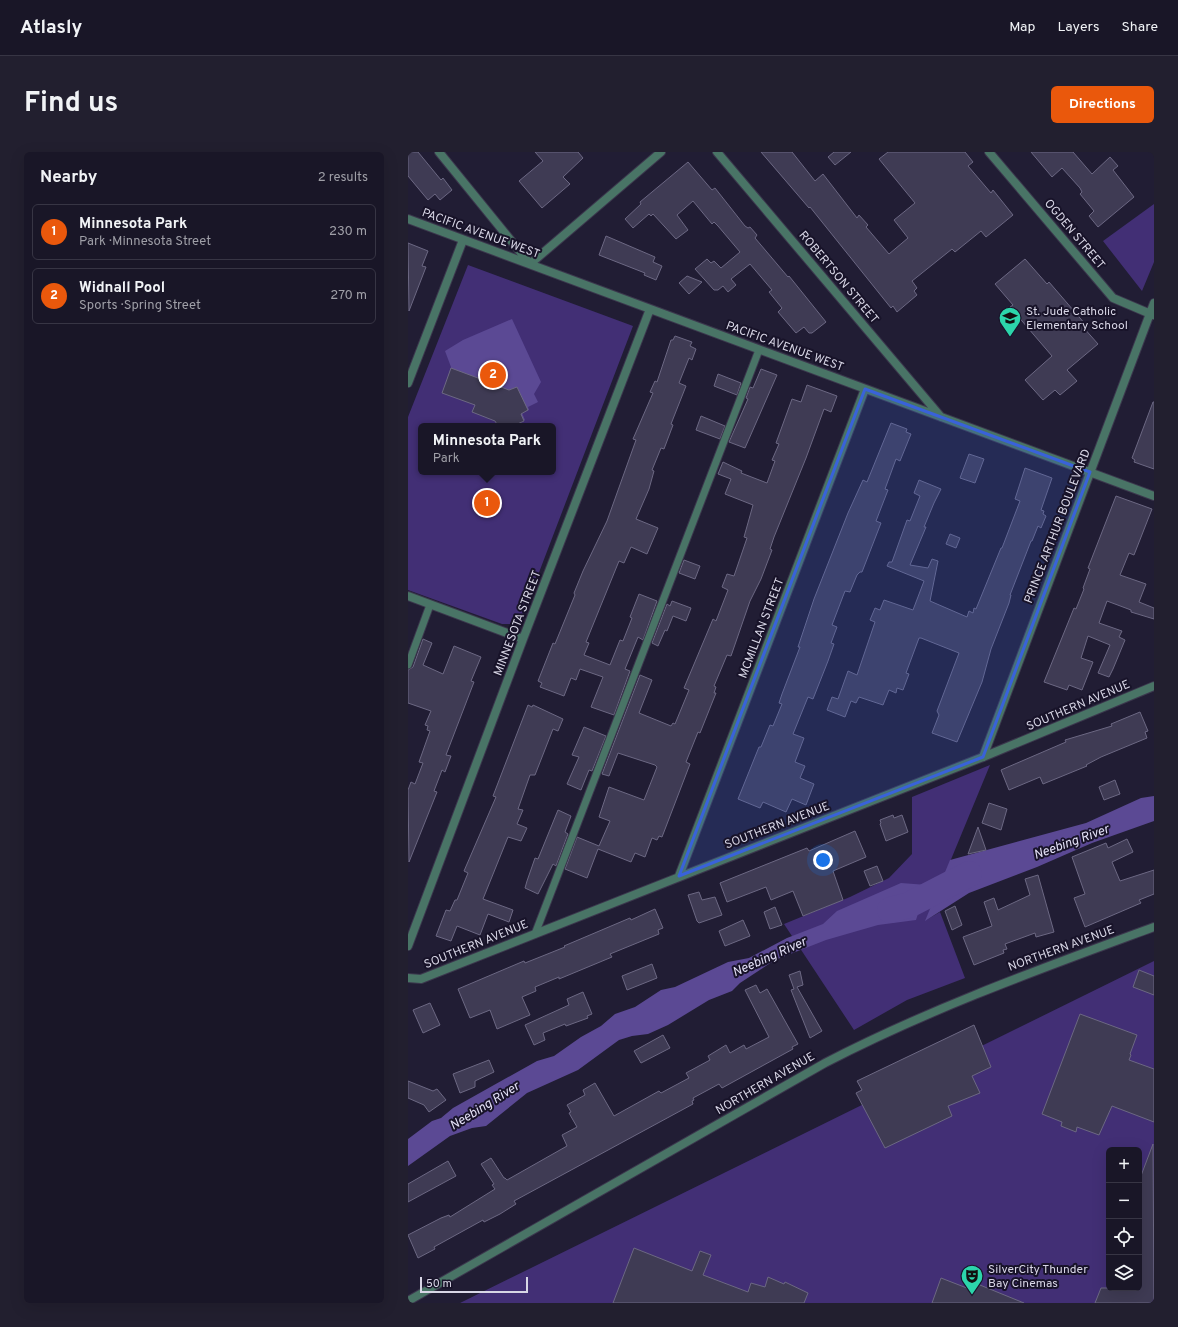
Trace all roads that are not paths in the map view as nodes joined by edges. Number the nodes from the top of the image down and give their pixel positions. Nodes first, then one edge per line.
1 (439, 152) edge
2 (661, 152) edge
3 (717, 152) edge
4 (989, 152) edge
5 (408, 219) edge
6 (463, 240) junction
7 (530, 264) junction
8 (1154, 303) edge
9 (650, 309) junction
10 (1152, 315) edge
11 (759, 350) junction
12 (408, 383) edge
13 (865, 389) junction
14 (942, 418) junction
15 (1090, 472) junction
16 (1154, 496) edge
17 (408, 596) edge
18 (430, 605) junction
19 (523, 639) junction
20 (408, 664) edge
21 (1154, 686) edge
22 (983, 757) junction
23 (679, 876) junction
24 (1154, 927) edge
25 (535, 934) junction
26 (408, 946) edge
27 (408, 978) edge
28 (408, 1301) edge

1 - 7 street
2 - 7 street
3 - 14 street, ROBERTSON STREET
4 - 10 street, OGDEN STREET
5 - 6 street, PACIFIC AVENUE WEST
6 - 7 street, PACIFIC AVENUE WEST
6 - 12 street
7 - 9 street, PACIFIC AVENUE WEST
8 - 10 street, PRINCE ARTHUR BOULEVARD
9 - 11 street, PACIFIC AVENUE WEST
9 - 19 street, MINNESOTA STREET
10 - 15 street, PRINCE ARTHUR BOULEVARD
11 - 13 street, PACIFIC AVENUE WEST
11 - 25 lane
13 - 14 street, PACIFIC AVENUE WEST
13 - 23 street, MCMILLAN STREET
14 - 15 street, PACIFIC AVENUE WEST
15 - 16 street, PACIFIC AVENUE WEST
15 - 22 street, PRINCE ARTHUR BOULEVARD
17 - 18 street
18 - 19 street
18 - 20 lane
19 - 26 street, MINNESOTA STREET
21 - 22 street, SOUTHERN AVENUE
22 - 23 street, SOUTHERN AVENUE
23 - 25 street, SOUTHERN AVENUE
24 - 28 street, NORTHERN AVENUE
25 - 27 street, SOUTHERN AVENUE

